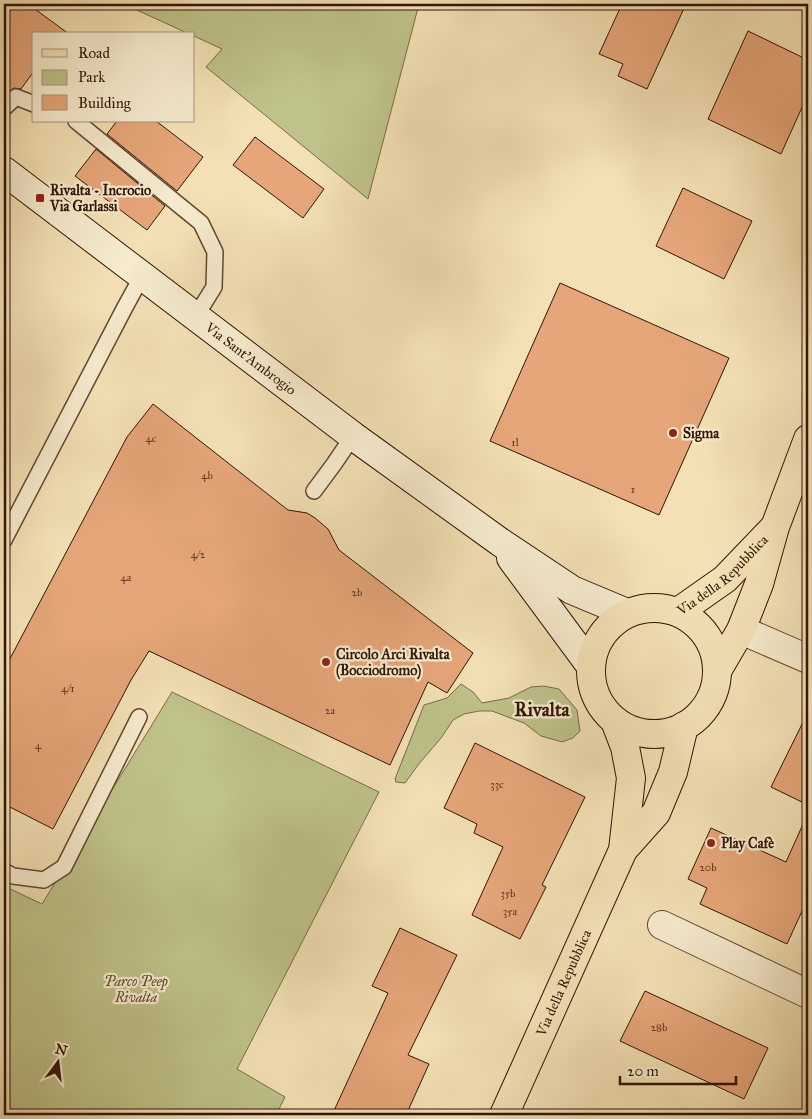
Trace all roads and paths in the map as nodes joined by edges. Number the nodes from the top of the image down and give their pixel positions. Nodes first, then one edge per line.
1 (32, 103) edge
2 (4, 108) edge
3 (77, 122) edge
4 (4, 170) edge
5 (142, 276) junction
6 (196, 316) junction
7 (353, 436) junction
8 (808, 439) edge
9 (314, 491) dead end
10 (775, 527) junction
11 (4, 540) edge
12 (500, 542) junction
13 (678, 612) junction
14 (627, 613) junction
15 (741, 630) junction
16 (808, 659) edge
17 (590, 665) junction
18 (717, 671) junction
19 (139, 717) dead end
20 (615, 721) junction
21 (684, 726) junction
22 (623, 850) junction
23 (4, 871) edge
24 (662, 925) dead end
25 (808, 994) edge
26 (504, 1115) edge

1 - 2 lane
3 - 6 lane
4 - 5 main road, Via Sant'Ambrogio
5 - 6 main road, Via Sant'Ambrogio
5 - 11 lane
6 - 7 main road, Via Sant'Ambrogio
7 - 9 lane
7 - 12 main road, Via Sant'Ambrogio
8 - 10 main road, Via della Repubblica
10 - 13 main road, Via della Repubblica
10 - 15 main road, Via della Repubblica
12 - 14 main road, Via Sant'Ambrogio
12 - 17 main road, Via Sant'Ambrogio
13 - 14 main road
13 - 18 main road, Via della Repubblica
14 - 17 main road, Via della Repubblica
15 - 16 main road
15 - 18 main road, Via della Repubblica
17 - 20 main road, Via della Repubblica
18 - 21 main road, Via della Repubblica
19 - 23 lane
20 - 21 main road, Via della Repubblica
20 - 22 main road, Via della Repubblica
21 - 22 main road, Via della Repubblica
22 - 26 main road, Via della Repubblica
24 - 25 main road

